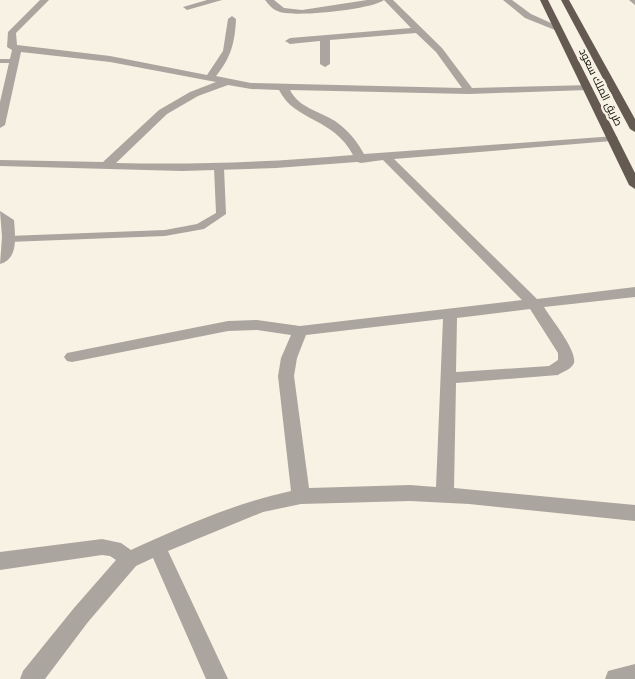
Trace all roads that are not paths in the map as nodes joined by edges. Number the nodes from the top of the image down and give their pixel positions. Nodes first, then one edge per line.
1 (45, 0) edge
2 (218, 0) edge
3 (269, 0) edge
4 (380, 0) edge
5 (388, 0) edge
6 (507, 0) edge
7 (544, 0) edge
8 (564, 0) edge
9 (187, 7) dead end
10 (232, 19) dead end
11 (558, 28) junction
12 (419, 30) junction
13 (325, 38) junction
14 (290, 41) dead end
15 (17, 49) junction
16 (0, 61) edge
17 (14, 61) junction
18 (325, 64) dead end
19 (210, 78) junction
20 (226, 82) junction
21 (283, 86) junction
22 (587, 87) junction
23 (469, 91) junction
24 (0, 125) edge
25 (635, 129) edge
26 (612, 138) junction
27 (387, 158) junction
28 (361, 160) junction
29 (0, 163) edge
30 (106, 166) junction
31 (219, 168) junction
32 (635, 185) edge
33 (0, 215) edge
34 (8, 239) junction
35 (0, 260) edge
36 (635, 292) edge
37 (534, 304) junction
38 (450, 314) junction
39 (300, 331) junction
40 (72, 357) dead end
41 (448, 378) junction
42 (445, 495) junction
43 (300, 496) junction
44 (635, 513) edge
45 (157, 547) junction
46 (129, 560) junction
47 (0, 561) edge
48 (635, 674) edge
49 (31, 679) edge
50 (217, 679) edge
51 (616, 679) edge

1 - 15 street
2 - 9 street
3 - 4 street
5 - 12 street
6 - 11 street
7 - 11 highway, طريق الملك سعود
8 - 25 highway, طريق الملك سعود
10 - 19 street
11 - 22 highway, طريق الملك سعود
12 - 13 street
12 - 23 street
13 - 14 street
13 - 18 street
15 - 17 street
15 - 19 street
16 - 17 lane
17 - 24 street
19 - 20 street
20 - 21 street
20 - 30 street
21 - 23 street
21 - 28 street
22 - 23 street
22 - 26 highway, طريق الملك سعود
26 - 27 street
26 - 32 highway, طريق الملك سعود
27 - 28 street
27 - 37 street
28 - 31 street
29 - 30 street
30 - 31 street
31 - 34 lane
33 - 34 street
34 - 35 street
36 - 37 street
37 - 38 street
37 - 41 street
38 - 39 street
38 - 41 street
39 - 40 street
39 - 43 street
41 - 42 street
42 - 43 street
42 - 44 street
43 - 45 street
45 - 46 street
45 - 50 street
46 - 47 street
46 - 49 street
48 - 51 street

